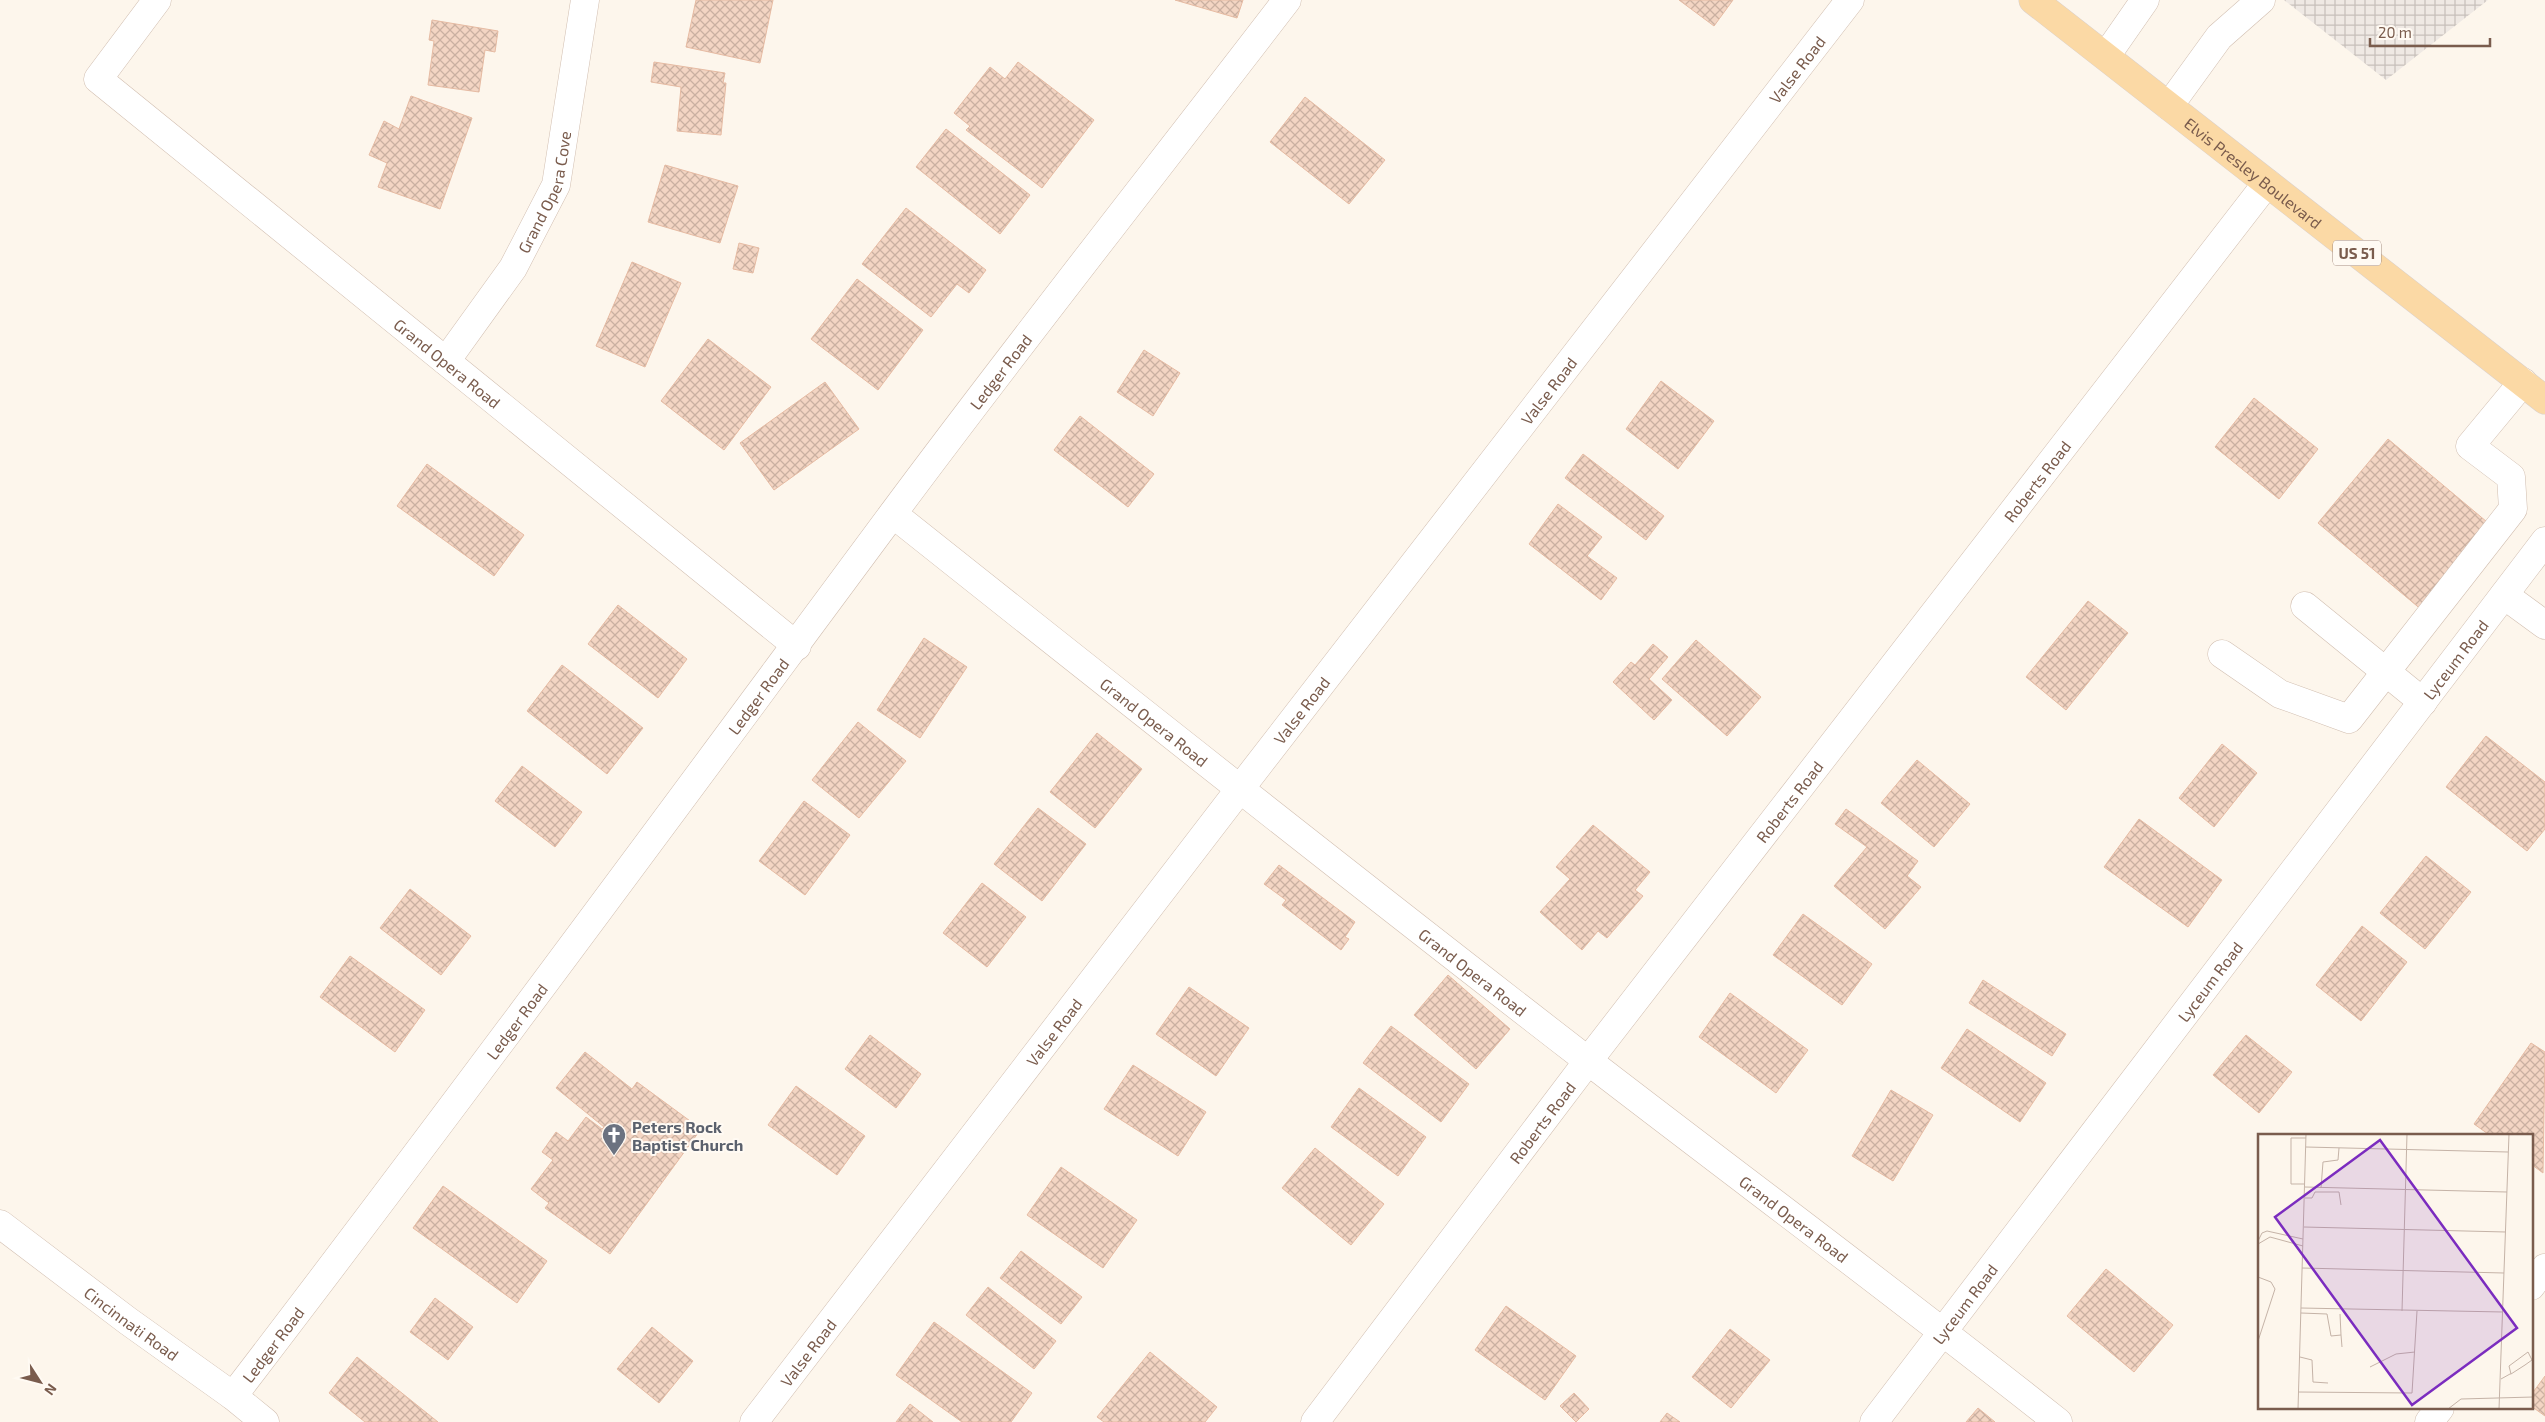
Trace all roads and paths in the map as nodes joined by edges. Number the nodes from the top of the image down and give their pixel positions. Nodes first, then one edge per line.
1 (157, 0) edge
2 (585, 0) edge
3 (1287, 0) edge
4 (1850, 0) edge
5 (2033, 0) edge
6 (2145, 0) edge
7 (2261, 0) edge
8 (2106, 56) junction
9 (2169, 106) junction
10 (2267, 183) junction
11 (446, 361) junction
12 (2523, 382) junction
13 (2545, 400) edge
14 (893, 514) junction
15 (2545, 541) edge
16 (2504, 595) junction
17 (2305, 606) dead end
18 (2545, 625) edge
19 (797, 646) junction
20 (2222, 654) dead end
21 (2387, 673) junction
22 (2423, 702) junction
23 (1239, 790) junction
24 (1588, 1061) junction
25 (0, 1224) edge
26 (2545, 1268) edge
27 (2532, 1285) edge
28 (1944, 1332) junction
29 (233, 1396) junction
30 (2438, 1410) edge
31 (265, 1422) edge
32 (754, 1422) edge
33 (1315, 1422) edge
34 (1874, 1422) edge
35 (2058, 1422) edge
36 (2429, 1422) edge

1 - 11 street, Grand Opera Road
2 - 11 street, Grand Opera Cove
3 - 14 street, Ledger Road
4 - 23 street, Valse Road
5 - 8 main road, Elvis Presley Boulevard / US 51
6 - 8 street
7 - 9 street
8 - 9 main road, Elvis Presley Boulevard / US 51
9 - 10 main road, Elvis Presley Boulevard / US 51
10 - 12 main road, Elvis Presley Boulevard / US 51
10 - 24 street, Roberts Road
11 - 19 street, Grand Opera Road
12 - 13 main road, Elvis Presley Boulevard / US 51
12 - 21 street
14 - 19 street, Ledger Road
14 - 23 street, Grand Opera Road
15 - 16 street, Lyceum Road
16 - 18 street
16 - 22 street, Lyceum Road
17 - 21 street
19 - 29 street, Ledger Road
20 - 21 street
21 - 22 street
22 - 28 street, Lyceum Road
23 - 24 street, Grand Opera Road
23 - 32 street, Valse Road
24 - 28 street, Grand Opera Road
24 - 33 street, Roberts Road
25 - 29 street, Cincinnati Road
26 - 27 street
28 - 34 street, Lyceum Road
28 - 35 street, Grand Opera Road
29 - 31 street, Cincinnati Road
30 - 36 street

